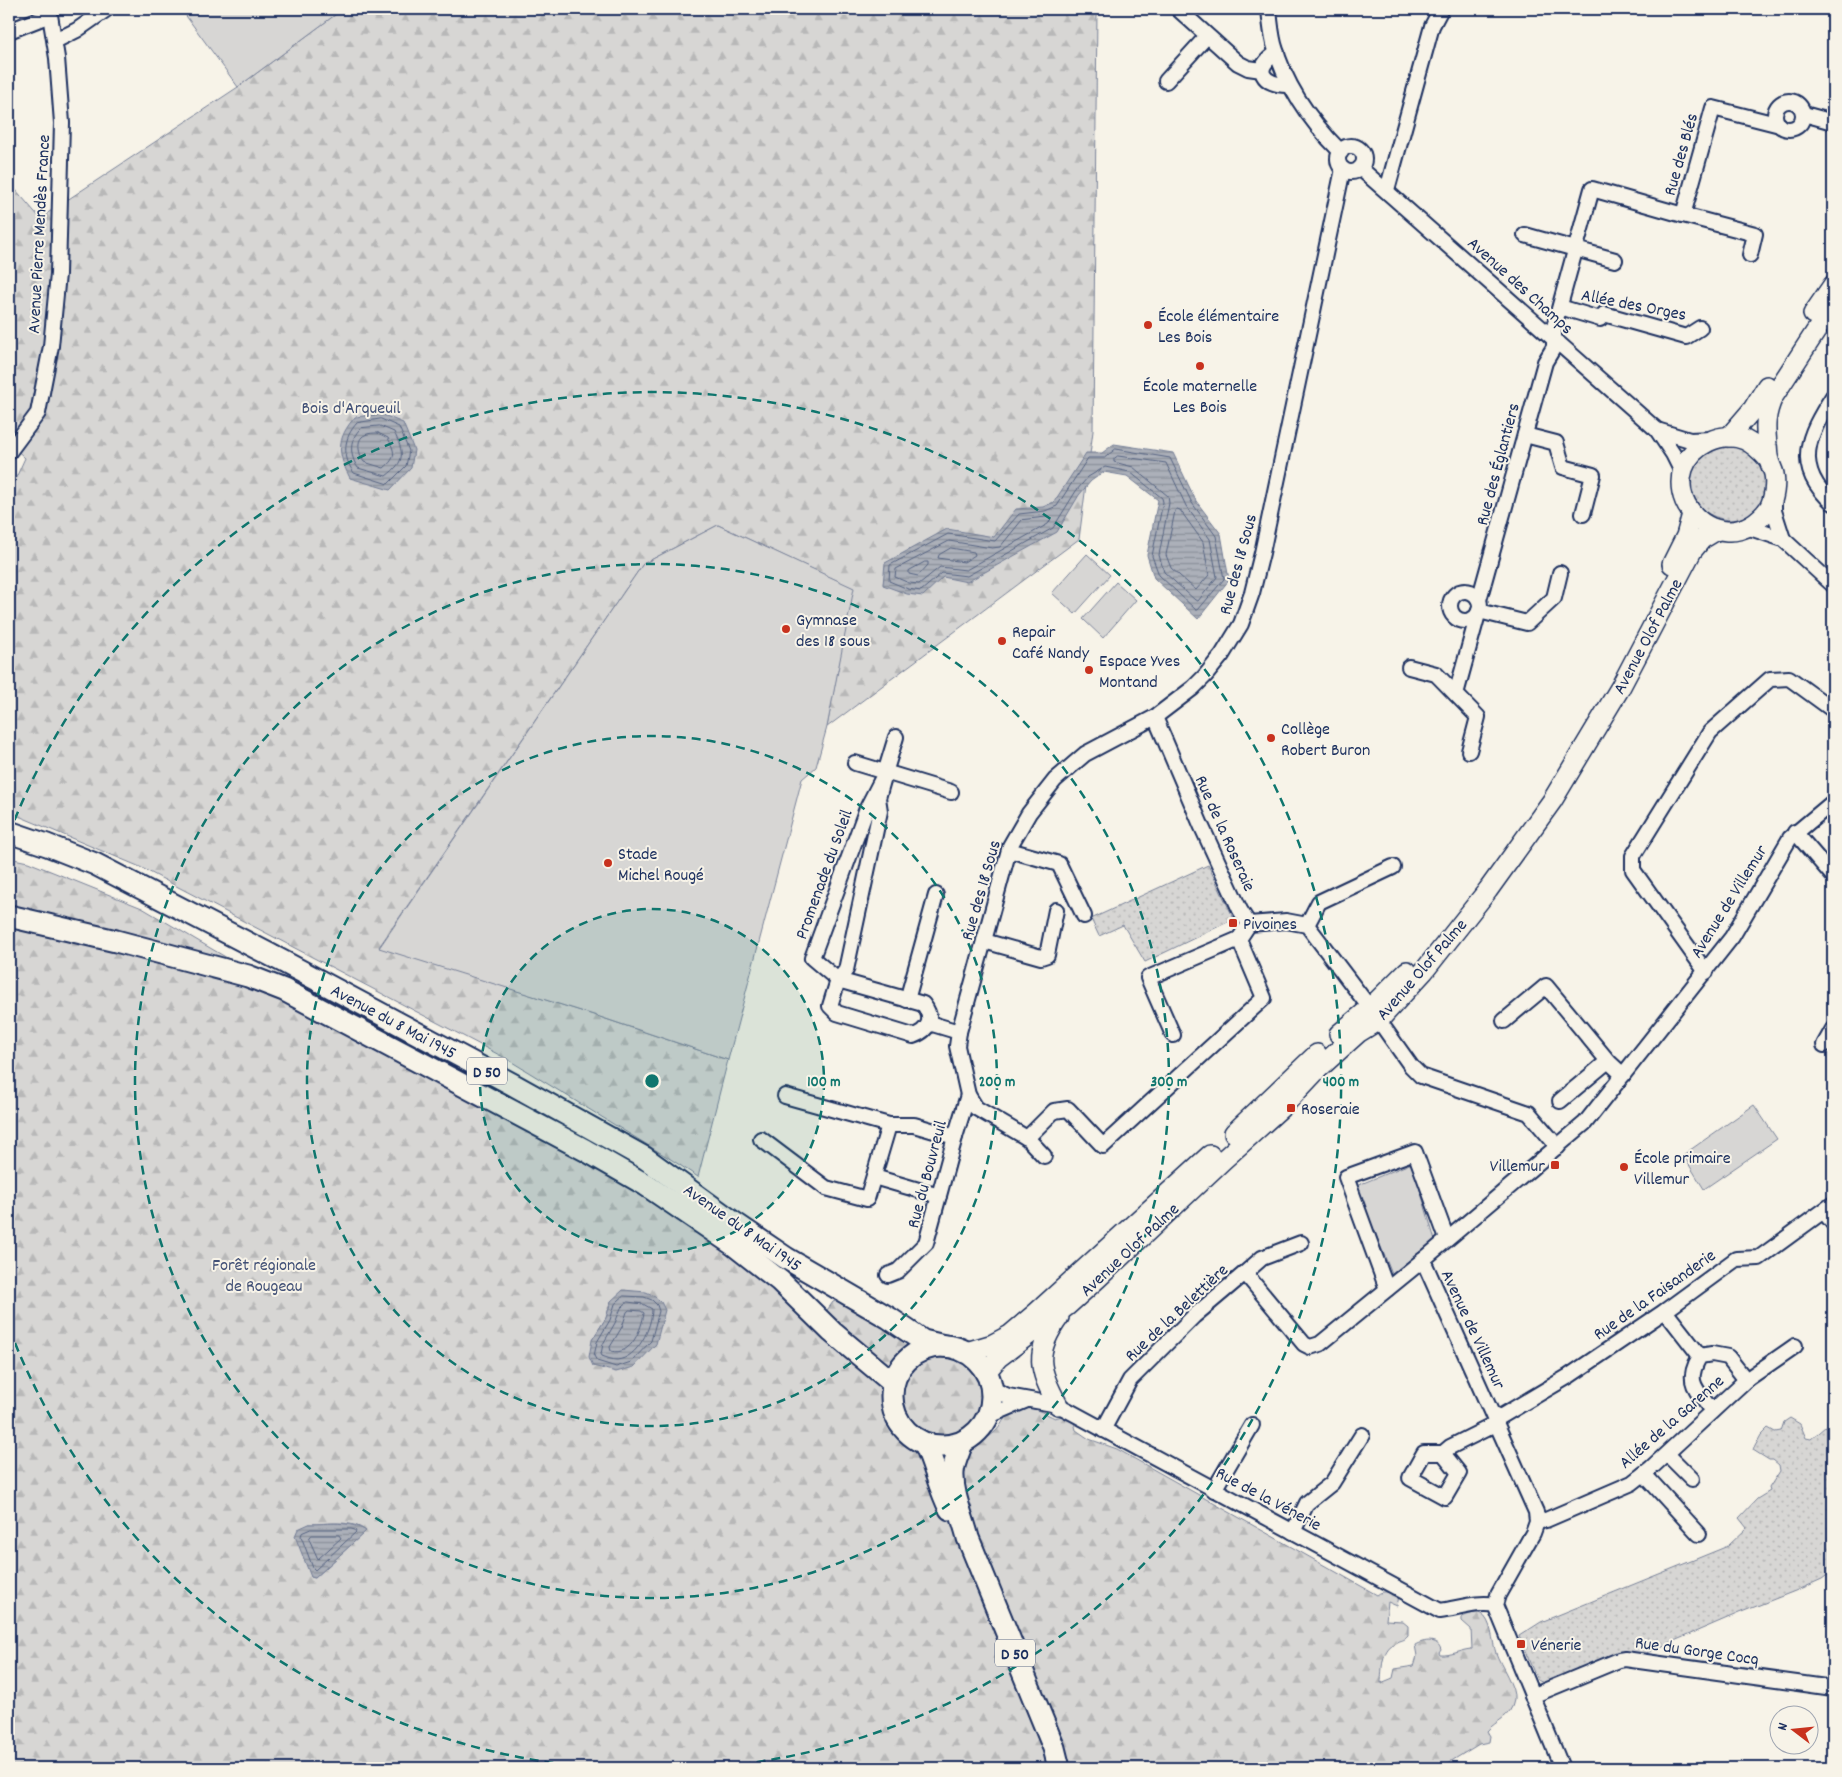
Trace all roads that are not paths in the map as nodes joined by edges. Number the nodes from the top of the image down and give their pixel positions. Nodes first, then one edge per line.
1 (107, 9) edge
2 (1178, 9) edge
3 (1269, 9) edge
4 (1440, 9) edge
5 (49, 12) edge
6 (9, 31) edge
7 (1208, 36) junction
8 (55, 41) junction
9 (1277, 53) junction
10 (1262, 70) junction
11 (1166, 81) dead end
12 (1289, 85) junction
13 (1804, 114) junction
14 (1833, 122) edge
15 (1780, 125) junction
16 (1341, 152) junction
17 (1360, 168) junction
18 (1344, 169) junction
19 (1592, 189) joint
20 (1387, 190) junction
21 (1683, 215) junction
22 (1525, 235) dead end
23 (1576, 249) junction
24 (1750, 255) dead end
25 (1615, 260) dead end
26 (1833, 285) edge
27 (1833, 305) edge
28 (1560, 307) junction
29 (1700, 328) dead end
30 (1554, 340) junction
31 (1833, 396) edge
32 (1657, 430) junction
33 (1525, 435) junction
34 (1722, 438) junction
35 (9, 452) edge
36 (1768, 459) junction
37 (1683, 474) junction
38 (1775, 491) junction
39 (1833, 504) edge
40 (1583, 514) dead end
41 (1692, 514) junction
42 (1747, 527) junction
43 (1717, 530) junction
44 (1783, 539) junction
45 (1560, 573) dead end
46 (1833, 585) edge
47 (1479, 608) junction
48 (1409, 667) dead end
49 (1456, 694) junction
50 (1833, 710) edge
51 (1155, 717) junction
52 (896, 736) dead end
53 (1468, 751) dead end
54 (855, 763) dead end
55 (885, 773) junction
56 (951, 792) dead end
57 (1833, 802) edge
58 (9, 832) edge
59 (1795, 832) junction
60 (1009, 850) junction
61 (1393, 867) dead end
62 (1833, 876) edge
63 (936, 895) dead end
64 (1056, 910) dead end
65 (9, 916) edge
66 (1084, 916) dead end
67 (1249, 924) junction
68 (1307, 924) junction
69 (1239, 939) junction
70 (984, 941) junction
71 (1706, 972) junction
72 (838, 980) junction
73 (907, 1000) junction
74 (1374, 1014) junction
75 (1504, 1020) dead end
76 (929, 1023) junction
77 (1833, 1030) edge
78 (959, 1032) junction
79 (1173, 1035) dead end
80 (1824, 1045) dead end
81 (1608, 1061) junction
82 (1623, 1075) junction
83 (968, 1095) junction
84 (785, 1096) dead end
85 (1560, 1101) dead end
86 (889, 1125) junction
87 (955, 1137) junction
88 (1027, 1138) junction
89 (761, 1139) dead end
90 (1558, 1147) junction
91 (1044, 1156) dead end
92 (874, 1177) junction
93 (939, 1196) junction
94 (1828, 1208) edge
95 (1833, 1223) edge
96 (1447, 1239) junction
97 (1301, 1243) dead end
98 (1423, 1260) junction
99 (1246, 1273) junction
100 (888, 1275) dead end
101 (1387, 1289) junction
102 (1067, 1306) junction
103 (1665, 1311) junction
104 (944, 1346) junction
105 (1794, 1346) dead end
106 (966, 1352) junction
107 (1700, 1356) junction
108 (1746, 1380) junction
109 (989, 1381) junction
110 (893, 1383) junction
111 (1028, 1400) junction
112 (1058, 1405) junction
113 (1712, 1411) junction
114 (989, 1416) junction
115 (1495, 1422) junction
116 (1252, 1425) dead end
117 (1104, 1430) junction
118 (1362, 1435) dead end
119 (962, 1443) junction
120 (925, 1444) junction
121 (1443, 1453) dead end
122 (1667, 1454) junction
123 (1644, 1474) junction
124 (1692, 1478) dead end
125 (1214, 1490) junction
126 (1536, 1522) junction
127 (1293, 1532) junction
128 (1699, 1534) dead end
129 (968, 1538) junction
130 (1494, 1604) junction
131 (1833, 1688) edge
132 (1532, 1696) junction
133 (1060, 1768) edge
134 (1562, 1768) edge

1 - 8 street
2 - 7 street
3 - 9 street
4 - 20 street
5 - 6 street
5 - 8 street, Avenue Pierre Mendès France
7 - 10 street
7 - 11 street
8 - 35 street, Avenue Pierre Mendès France
9 - 10 street
9 - 12 street
10 - 12 street
12 - 16 street
13 - 14 street
13 - 15 street, Rue des Blés
13 - 15 street
15 - 21 street, Rue des Blés
16 - 17 street
16 - 18 street
17 - 18 street
17 - 20 street, Avenue des Champs
18 - 51 street, Rue des 18 Sous
19 - 21 street, Rue des Blés
19 - 23 street, Rue des Églantiers
20 - 30 street, Avenue des Champs
21 - 24 street
22 - 23 street
23 - 25 street
23 - 28 street, Rue des Églantiers
26 - 34 main road
27 - 36 main road
28 - 29 street, Allée des Orges
28 - 30 street, Rue des Églantiers
30 - 32 street, Avenue des Champs
30 - 33 street, Rue des Églantiers
31 - 39 street
32 - 34 street, Avenue des Champs
32 - 37 street, Avenue des Champs
33 - 40 street
33 - 47 street, Rue des Églantiers
34 - 36 main road
34 - 37 main road
36 - 38 main road
37 - 41 main road
38 - 42 main road
38 - 44 street
41 - 43 main road
41 - 74 main road, Avenue Olof Palme
42 - 43 main road
42 - 44 street
43 - 74 main road, Avenue Olof Palme
44 - 46 street
45 - 47 street
47 - 49 street, Rue des Églantiers
48 - 49 street
49 - 53 street
50 - 71 street
51 - 60 street, Rue des 18 Sous
51 - 67 street, Rue de la Roseraie
52 - 55 street, Promenade du Soleil
54 - 55 street
55 - 56 street
55 - 72 street, Promenade du Soleil
55 - 72 street, Promenade du Soleil
57 - 59 street, Avenue de Villemur
58 - 104 main road, Avenue du 8 Mai 1945 / D 50
59 - 62 street
59 - 71 street, Avenue de Villemur
60 - 66 street
60 - 70 street, Rue des 18 Sous
61 - 68 street
63 - 73 street
64 - 70 street
65 - 110 main road, D 50
67 - 68 street
67 - 69 street
68 - 74 street
69 - 79 street
69 - 88 street
70 - 78 street, Rue des 18 Sous
71 - 82 street, Avenue de Villemur
72 - 73 street, Promenade du Soleil
72 - 76 street, Promenade du Soleil
73 - 76 street, Promenade du Soleil
74 - 90 street
74 - 102 main road, Avenue Olof Palme
74 - 106 main road, Avenue Olof Palme
75 - 81 street
76 - 78 street
77 - 80 street
78 - 83 street, Rue des 18 Sous
81 - 82 street
81 - 85 street
82 - 90 street, Avenue de Villemur
83 - 87 street, Rue du Bouvreuil
83 - 88 street, Rue des 18 Sous
84 - 86 street
86 - 87 street
86 - 92 street
87 - 93 street, Rue du Bouvreuil
88 - 91 street, Rue des 18 Sous
89 - 92 street
90 - 96 street, Avenue de Villemur
92 - 93 street
93 - 100 street, Rue du Bouvreuil
94 - 95 street
94 - 103 street, Rue de la Faisanderie
96 - 98 street, Avenue de Villemur
96 - 101 street
97 - 99 street, Rue de la Belettière
98 - 101 street, Rue de la Belettière
98 - 115 street, Avenue de Villemur
99 - 101 street, Rue de la Belettière
99 - 117 street, Rue de la Belettière
102 - 109 main road, Avenue Olof Palme
102 - 112 main road
103 - 107 street
103 - 115 street, Rue de la Faisanderie
104 - 106 main road
104 - 110 main road
105 - 108 street, Allée de la Garenne
106 - 109 main road
107 - 108 street
107 - 113 street
108 - 113 street, Allée de la Garenne
109 - 111 street, Rue de la Vénerie
109 - 114 main road
110 - 120 main road
111 - 112 street, Rue de la Vénerie
111 - 114 street
112 - 117 street, Rue de la Vénerie
113 - 122 street, Allée de la Garenne
114 - 119 main road
115 - 121 street, Rue de la Faisanderie
115 - 126 street, Avenue de Villemur
116 - 125 street
117 - 125 street, Rue de la Vénerie
118 - 127 street
119 - 120 main road
119 - 129 main road, D 50
120 - 129 main road, D 50
122 - 123 street, Allée de la Garenne
122 - 124 street
123 - 126 street, Allée de la Garenne
123 - 128 street
125 - 127 street, Rue de la Vénerie
126 - 130 street
127 - 130 street, Rue de la Vénerie
129 - 133 main road, D 50
130 - 132 street
131 - 132 street, Rue du Gorge Cocq
132 - 134 street

